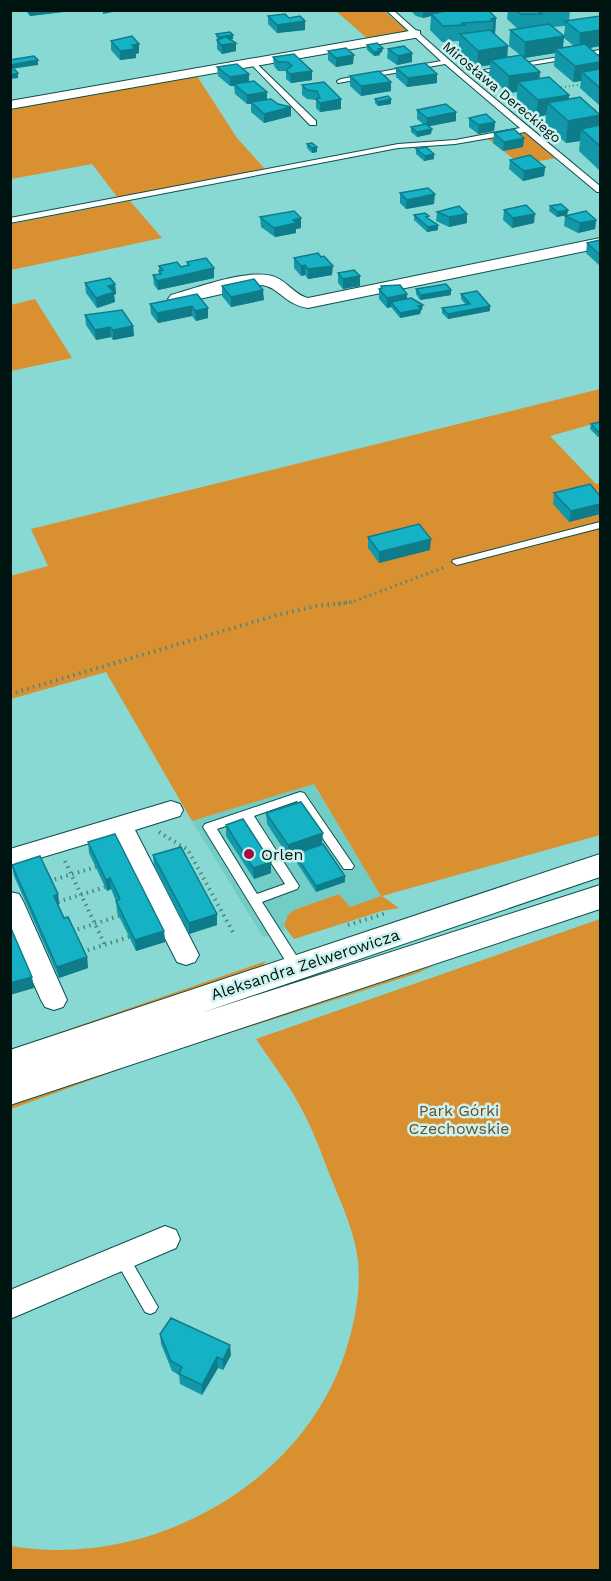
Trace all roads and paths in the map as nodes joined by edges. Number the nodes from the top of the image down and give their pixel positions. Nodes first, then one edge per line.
1 (389, 10) edge
2 (415, 34) junction
3 (600, 52) edge
4 (252, 62) junction
5 (446, 62) junction
6 (488, 70) dead end
7 (341, 81) dead end
8 (590, 83) edge
9 (557, 88) edge
10 (10, 105) edge
11 (600, 110) edge
12 (584, 113) edge
13 (313, 123) dead end
14 (528, 129) junction
15 (600, 190) edge
16 (10, 221) edge
17 (600, 243) edge
18 (177, 299) edge
19 (600, 525) edge
20 (457, 562) joint
21 (10, 694) edge
22 (171, 810) dead end
23 (246, 814) junction
24 (120, 825) junction
25 (61, 852) dead end
26 (10, 858) edge
27 (600, 865) edge
28 (348, 866) dead end
29 (96, 867) edge
30 (72, 874) junction
31 (49, 882) edge
32 (105, 887) edge
33 (81, 895) junction
34 (552, 897) junction
35 (600, 897) edge
36 (254, 900) junction
37 (10, 901) edge
38 (58, 902) edge
39 (119, 916) edge
40 (95, 924) junction
41 (71, 931) edge
42 (129, 937) edge
43 (423, 940) junction
44 (105, 945) junction
45 (81, 953) edge
46 (186, 955) dead end
47 (296, 966) junction
48 (54, 1000) dead end
49 (10, 1064) edge
50 (10, 1091) edge
51 (165, 1239) dead end
52 (122, 1258) junction
53 (10, 1305) edge
54 (150, 1308) dead end

1 - 2 lane, Mirosława Dereckiego
2 - 4 street
2 - 5 lane, Mirosława Dereckiego
3 - 6 lane
4 - 10 street
4 - 13 lane
5 - 7 lane
5 - 14 lane, Mirosława Dereckiego
8 - 9 path
11 - 12 path
14 - 15 lane, Mirosława Dereckiego
14 - 16 lane
17 - 18 street
19 - 20 lane
20 - 21 path
22 - 24 street
23 - 28 lane
23 - 36 lane
23 - 36 lane
24 - 26 street
24 - 46 street
25 - 30 path
27 - 34 street, Aleksandra Zelwerowicza
29 - 30 path
30 - 31 path
30 - 33 path
32 - 33 path
33 - 38 path
33 - 40 path
34 - 35 street, Aleksandra Zelwerowicza
34 - 43 street, Aleksandra Zelwerowicza
36 - 47 lane
37 - 48 street
39 - 40 path
40 - 41 path
40 - 44 path
42 - 44 path
43 - 47 street, Aleksandra Zelwerowicza
43 - 50 street, Aleksandra Zelwerowicza
44 - 45 path
47 - 49 street, Aleksandra Zelwerowicza
51 - 52 street
52 - 53 street
52 - 54 lane

